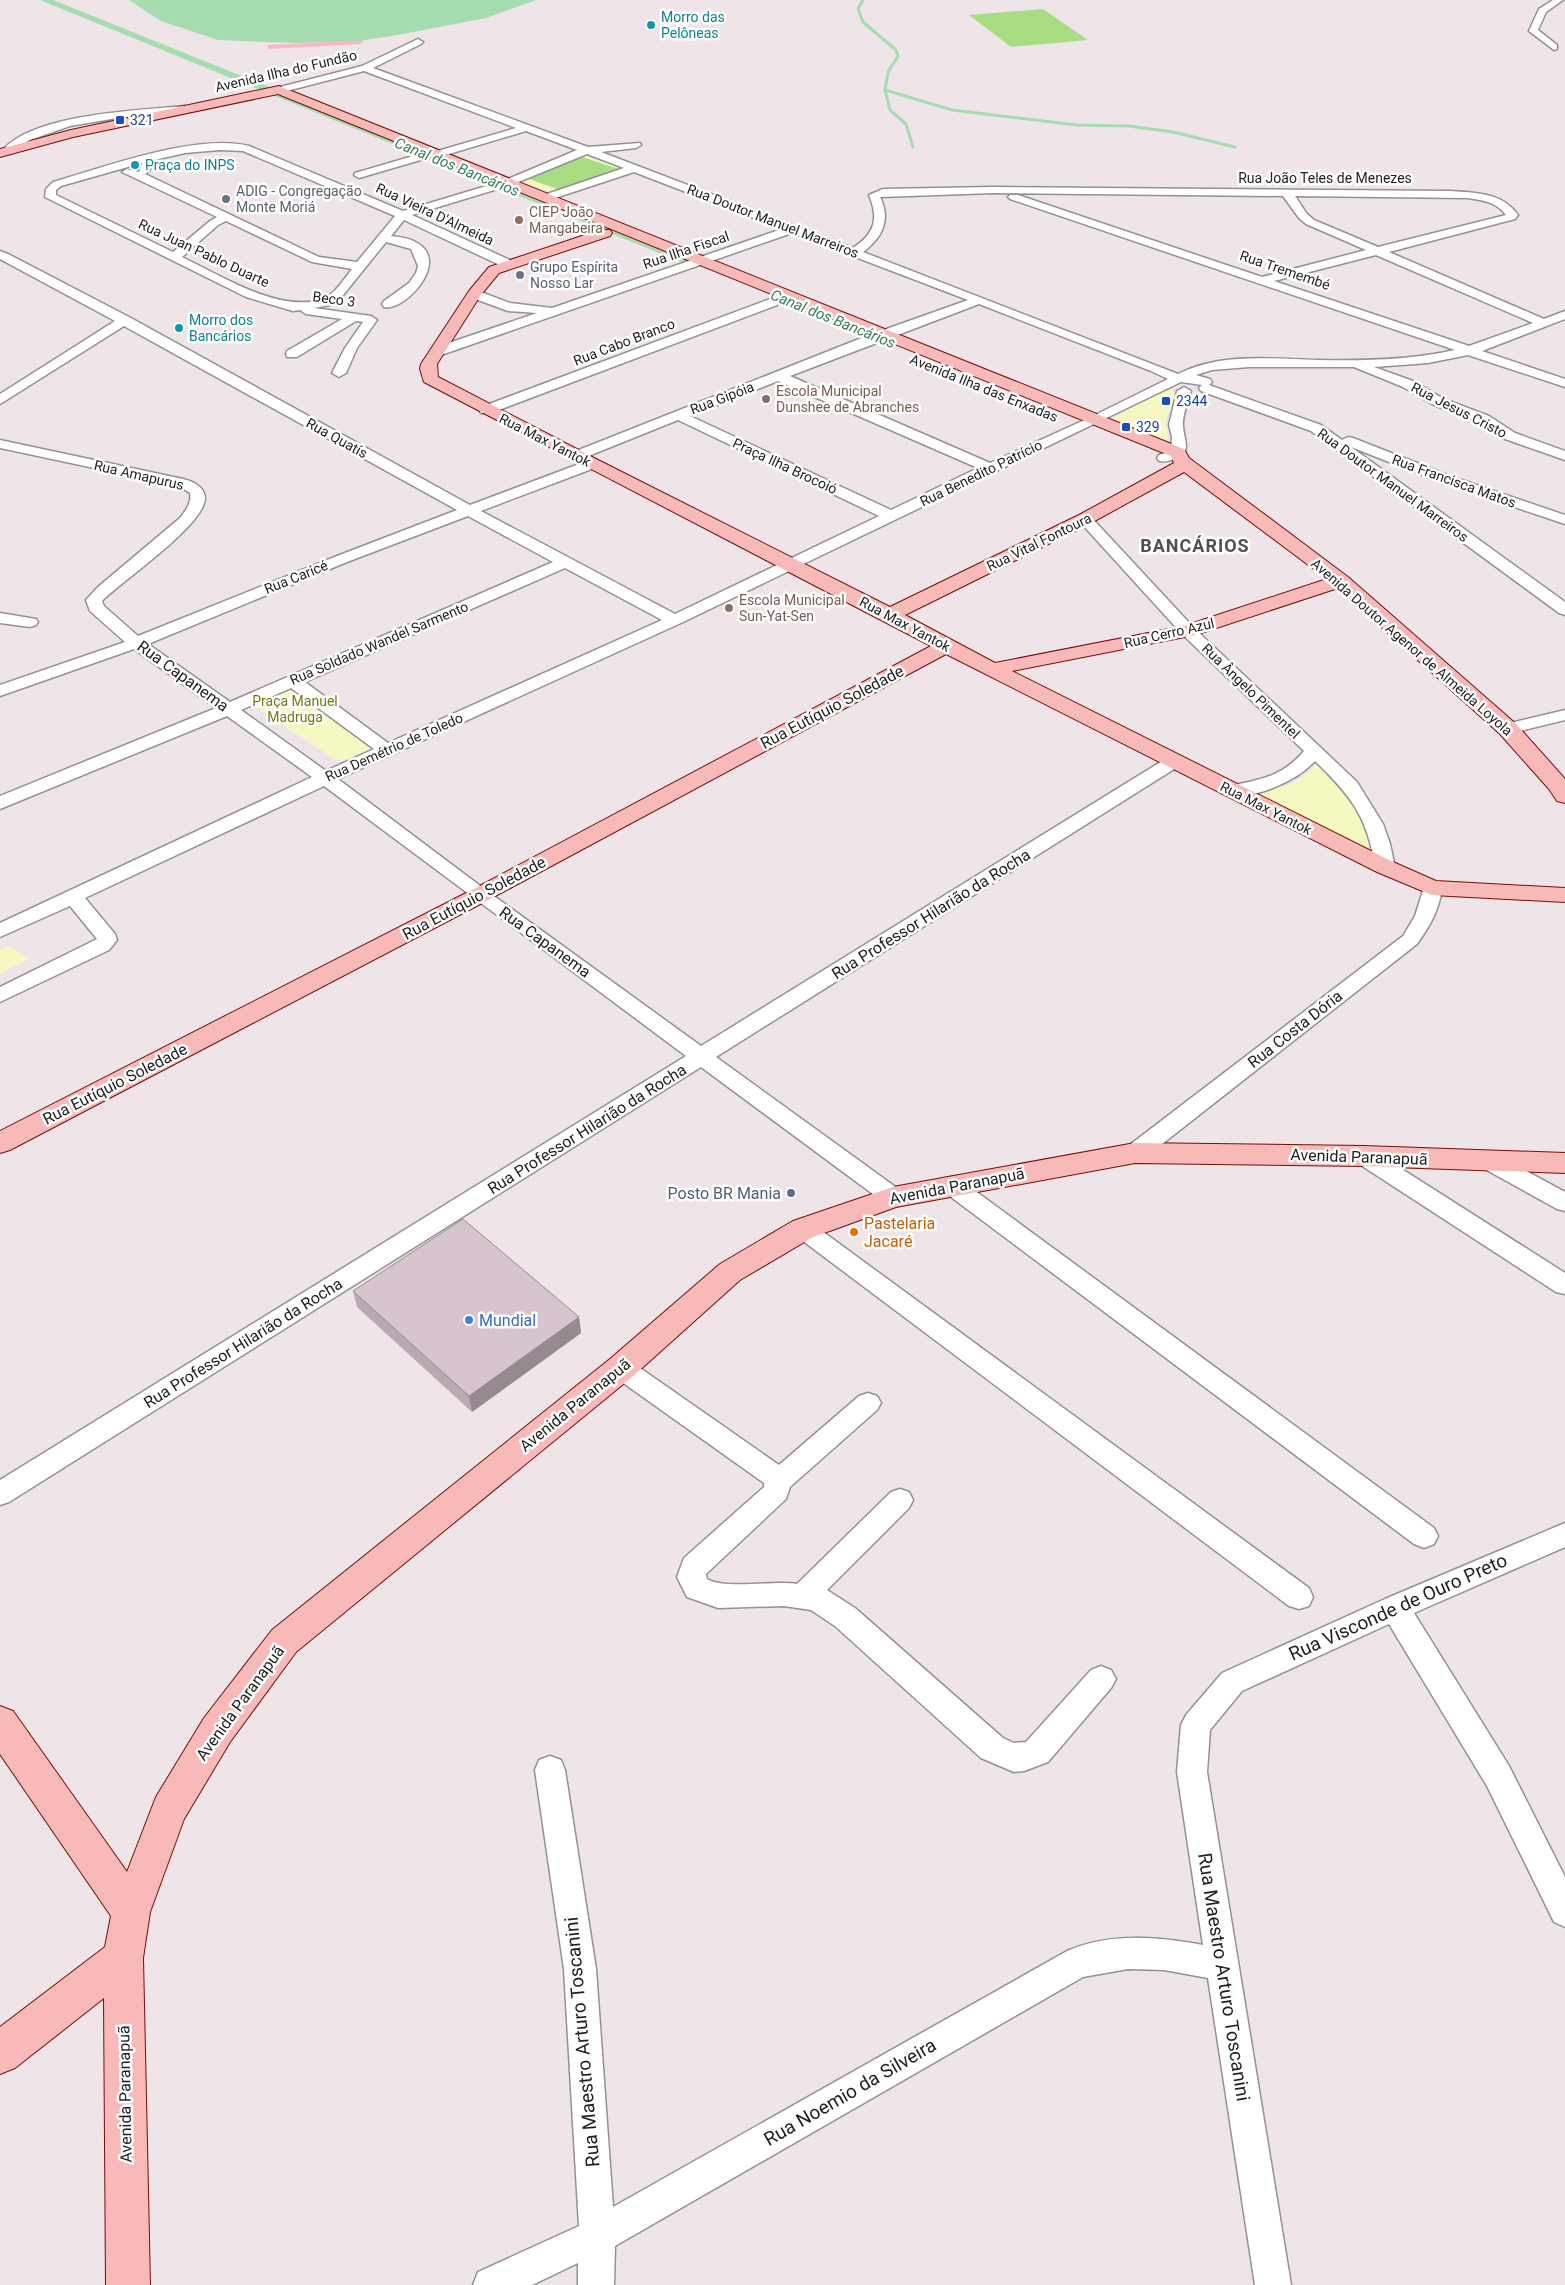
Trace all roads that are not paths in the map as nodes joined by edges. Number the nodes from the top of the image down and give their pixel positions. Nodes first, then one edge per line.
1 (1559, 0) edge
2 (418, 42) dead end
3 (1554, 47) dead end
4 (365, 68) junction
5 (278, 90) junction
6 (263, 94) junction
7 (141, 116) junction
8 (54, 127) junction
9 (526, 128) junction
10 (72, 134) junction
11 (636, 145) dead end
12 (4, 151) edge
13 (585, 151) junction
14 (435, 154) junction
15 (420, 157) junction
16 (150, 158) junction
17 (634, 168) junction
18 (107, 169) junction
19 (359, 175) dead end
20 (141, 176) junction
21 (501, 185) junction
22 (993, 190) junction
23 (1287, 193) junction
24 (545, 198) junction
25 (402, 215) junction
26 (228, 216) junction
27 (792, 229) junction
28 (605, 233) junction
29 (382, 238) junction
30 (1374, 251) junction
31 (854, 252) junction
32 (0, 255) edge
33 (176, 256) junction
34 (694, 263) junction
35 (508, 264) junction
36 (358, 266) junction
37 (1263, 280) junction
38 (474, 294) junction
39 (980, 300) junction
40 (773, 302) junction
41 (388, 304) dead end
42 (293, 308) junction
43 (560, 310) junction
44 (1565, 315) edge
45 (354, 317) junction
46 (125, 320) junction
47 (1544, 323) junction
48 (884, 334) junction
49 (868, 340) junction
50 (440, 351) junction
51 (1473, 351) junction
52 (292, 354) dead end
53 (1257, 363) junction
54 (1352, 363) junction
55 (339, 373) dead end
56 (779, 376) junction
57 (1180, 382) junction
58 (1565, 383) edge
59 (1206, 385) junction
60 (0, 400) edge
61 (486, 410) junction
62 (678, 415) junction
63 (1096, 420) junction
64 (1079, 427) junction
65 (1316, 428) junction
66 (0, 444) edge
67 (1565, 456) edge
68 (1177, 459) junction
69 (584, 460) junction
70 (990, 468) junction
71 (1446, 479) junction
72 (1397, 489) junction
73 (471, 512) junction
74 (892, 516) junction
75 (1085, 519) junction
76 (1565, 520) edge
77 (564, 563) junction
78 (789, 565) junction
79 (1341, 581) junction
80 (101, 590) joint
81 (1565, 610) edge
82 (890, 614) junction
83 (0, 618) edge
84 (675, 620) junction
85 (30, 622) dead end
86 (1188, 631) junction
87 (136, 642) junction
88 (946, 646) junction
89 (993, 669) junction
90 (292, 681) junction
91 (0, 691) edge
92 (229, 710) junction
93 (1565, 715) edge
94 (1508, 729) junction
95 (388, 751) junction
96 (1314, 751) junction
97 (1174, 762) junction
98 (325, 778) junction
99 (1232, 791) junction
100 (1565, 796) edge
101 (0, 803) edge
102 (1385, 867) junction
103 (1432, 888) junction
104 (480, 895) junction
105 (1565, 895) edge
106 (74, 898) junction
107 (0, 931) edge
108 (0, 995) edge
109 (703, 1057) junction
110 (0, 1143) edge
111 (1135, 1153) junction
112 (1364, 1156) junction
113 (1491, 1162) junction
114 (1565, 1163) edge
115 (951, 1185) junction
116 (893, 1196) junction
117 (1565, 1203) edge
118 (803, 1228) junction
119 (1565, 1285) edge
120 (621, 1368) junction
121 (868, 1402) dead end
122 (777, 1483) junction
123 (0, 1494) edge
124 (900, 1500) dead end
125 (1565, 1535) edge
126 (1424, 1536) dead end
127 (803, 1596) junction
128 (1299, 1597) dead end
129 (1395, 1608) junction
130 (1100, 1679) dead end
131 (1232, 1682) joint
132 (0, 1723) edge
133 (550, 1770) dead end
134 (1565, 1910) edge
135 (132, 1912) junction
136 (123, 1958) junction
137 (1222, 1964) junction
138 (80, 1991) junction
139 (124, 2003) junction
140 (0, 2053) edge
141 (597, 2236) junction
142 (128, 2285) edge
143 (491, 2285) edge
144 (596, 2285) edge
145 (1273, 2285) edge

1 - 3 street
2 - 4 street, Avenida Ilha do Fundão
4 - 5 street, Avenida Ilha do Fundão
4 - 9 street, Rua Doutor Manuel Marreiros
5 - 6 street, Avenida Ilha do Fundão
5 - 14 street, Avenida Ilha das Enxadas
6 - 7 street, Avenida Ilha do Fundão
6 - 15 street, Avenida Ilha das Enxadas
7 - 8 street, Avenida Ilha do Fundão
7 - 10 street, Avenida Ilha do Fundão
8 - 10 street
8 - 12 street, Avenida Ilha do Fundão
9 - 13 street, Rua Doutor Manuel Marreiros
9 - 14 street
10 - 12 street, Avenida Ilha do Fundão
11 - 13 street
13 - 17 street, Rua Doutor Manuel Marreiros
13 - 21 street
14 - 21 street, Avenida Ilha das Enxadas
15 - 19 street
15 - 21 street, Avenida Ilha das Enxadas
16 - 18 street, Rua Vieira D'Almeida
16 - 20 street
16 - 25 street, Rua Vieira D'Almeida
17 - 24 street
17 - 27 street, Rua Doutor Manuel Marreiros
18 - 20 street
18 - 33 street, Rua Juan Pablo Duarte
20 - 26 street
21 - 24 street, Avenida Ilha das Enxadas
21 - 25 street
21 - 28 street, Avenida Ilha das Enxadas
22 - 23 street, Rua João Teles de Menezes
22 - 31 street, Rua João Teles de Menezes
22 - 37 street, Rua Tremembé
23 - 30 street
23 - 30 street, Rua João Teles de Menezes
24 - 34 street, Avenida Ilha das Enxadas
25 - 29 street, Rua Juan Pablo Duarte
25 - 35 street, Rua Vieira D'Almeida
26 - 33 street
26 - 36 street
27 - 31 street, Rua Doutor Manuel Marreiros
27 - 34 street, Rua Ilha Fiscal
28 - 34 street, Avenida Ilha das Enxadas
28 - 35 street, Rua Max Yantok
29 - 36 street, Rua Juan Pablo Duarte
29 - 41 street
30 - 37 street, Rua João Teles de Menezes
30 - 47 street
31 - 39 street, Rua Doutor Manuel Marreiros
32 - 46 street, Rua Quatís
33 - 42 street, Rua Juan Pablo Duarte
34 - 40 street, Avenida Ilha das Enxadas
34 - 43 street, Rua Ilha Fiscal
34 - 48 street, Avenida Ilha das Enxadas
35 - 38 street, Rua Max Yantok
36 - 42 street, Rua Juan Pablo Duarte
37 - 51 street, Rua Tremembé
38 - 43 street, Rua Ilha Fiscal
38 - 50 street, Rua Max Yantok
39 - 48 street, Rua Gipóia
39 - 57 street, Rua Doutor Manuel Marreiros
40 - 49 street, Avenida Ilha das Enxadas
40 - 61 street, Rua Cabo Branco
42 - 45 street, Beco 3
43 - 50 street, Rua Ilha Fiscal
44 - 47 street
45 - 52 street
45 - 55 street, Beco 3
46 - 60 street
46 - 73 street, Rua Quatís
47 - 51 street
48 - 49 street, Rua Gipóia
48 - 63 street, Avenida Ilha das Enxadas
49 - 56 street, Rua Gipóia
49 - 64 street, Avenida Ilha das Enxadas
50 - 61 street, Rua Max Yantok
51 - 54 street
51 - 58 street, Rua Tremembé
53 - 54 street
53 - 57 street
53 - 59 street
54 - 67 street, Rua Jesus Cristo
56 - 62 street, Rua Gipóia
56 - 70 street
57 - 59 street
57 - 63 street, Rua Benedito Patrício
57 - 68 street
59 - 65 street, Rua Doutor Manuel Marreiros
61 - 69 street, Rua Max Yantok
62 - 69 street, Rua Gipóia
62 - 74 street, Praça Ilha Brocoió
63 - 64 street, Rua Benedito Patrício
63 - 68 street, Avenida Ilha das Enxadas
64 - 68 street, Avenida Ilha das Enxadas
64 - 70 street, Rua Benedito Patrício
65 - 71 street, Rua Francisca Matos
65 - 72 street, Rua Doutor Manuel Marreiros
66 - 80 street, Rua Amapurus
68 - 75 street, Rua Vital Fontoura
68 - 79 street, Avenida Doutor Agenor de Almeida Loyola
69 - 73 street, Rua Caricé
69 - 78 street, Rua Max Yantok
70 - 74 street, Rua Benedito Patrício
71 - 72 street
71 - 76 street, Rua Francisca Matos
72 - 81 street, Rua Doutor Manuel Marreiros
73 - 77 street, Rua Quatís
73 - 87 street, Rua Caricé
74 - 78 street, Rua Benedito Patrício
75 - 82 street, Rua Vital Fontoura
75 - 86 street, Rua Ângelo Pimentel
77 - 84 street, Rua Quatís
77 - 90 street, Rua Soldado Wandel Sarmento
78 - 82 street, Rua Max Yantok
78 - 84 street, Rua Demétrio de Toledo
79 - 86 street, Rua Cerro Azul
79 - 94 street, Avenida Doutor Agenor de Almeida Loyola
80 - 87 street, Rua Capanema
82 - 88 street, Rua Max Yantok
83 - 85 street
84 - 95 street, Rua Demétrio de Toledo
86 - 89 street, Rua Cerro Azul
86 - 96 street, Rua Ângelo Pimentel
87 - 91 street, Rua Caricé
87 - 92 street, Rua Capanema
88 - 89 street, Rua Max Yantok
88 - 104 street, Rua Eutíquio Soledade
89 - 97 street, Rua Max Yantok
90 - 92 street, Rua Soldado Wandel Sarmento
90 - 95 street
92 - 98 street, Rua Capanema
92 - 101 street, Rua Soldado Wandel Sarmento
93 - 94 street
94 - 100 street, Avenida Doutor Agenor de Almeida Loyola
95 - 98 street, Rua Demétrio de Toledo
96 - 99 street, Rua Ângelo Pimentel
96 - 102 street, Rua Ângelo Pimentel
97 - 99 street, Rua Max Yantok
97 - 109 street, Rua Professor Hilarião da Rocha
98 - 104 street, Rua Capanema
98 - 106 street, Rua Demétrio de Toledo
99 - 102 street, Rua Max Yantok
102 - 103 street, Rua Max Yantok
103 - 105 street, Rua Max Yantok
103 - 111 street, Rua Costa Dória
104 - 109 street, Rua Capanema
104 - 110 street, Rua Eutíquio Soledade
106 - 107 street, Rua Demétrio de Toledo
106 - 108 street
109 - 116 street, Rua Capanema
109 - 123 street, Rua Professor Hilarião da Rocha
111 - 112 street, Avenida Paranapuã
111 - 115 street, Avenida Paranapuã
112 - 113 street, Avenida Paranapuã
112 - 119 street
113 - 114 street, Avenida Paranapuã
113 - 117 street
115 - 116 street, Avenida Paranapuã
115 - 126 street
116 - 118 street, Avenida Paranapuã
118 - 120 street, Avenida Paranapuã
118 - 128 street
120 - 122 street
120 - 135 street, Avenida Paranapuã
121 - 122 street
122 - 127 street
124 - 127 street
125 - 129 street, Rua Visconde de Ouro Preto
127 - 130 street
129 - 131 street, Rua Visconde de Ouro Preto
129 - 134 street
131 - 137 street, Rua Maestro Arturo Toscanini
132 - 135 street
133 - 141 street, Rua Maestro Arturo Toscanini
135 - 136 street, Avenida Paranapuã
136 - 138 street
136 - 139 street, Avenida Paranapuã
137 - 141 street, Rua Noemio da Silveira
137 - 145 street, Rua Maestro Arturo Toscanini
138 - 139 street
138 - 140 street
139 - 142 street, Avenida Paranapuã
141 - 143 street, Rua Noemio da Silveira
141 - 144 street, Rua Maestro Arturo Toscanini

